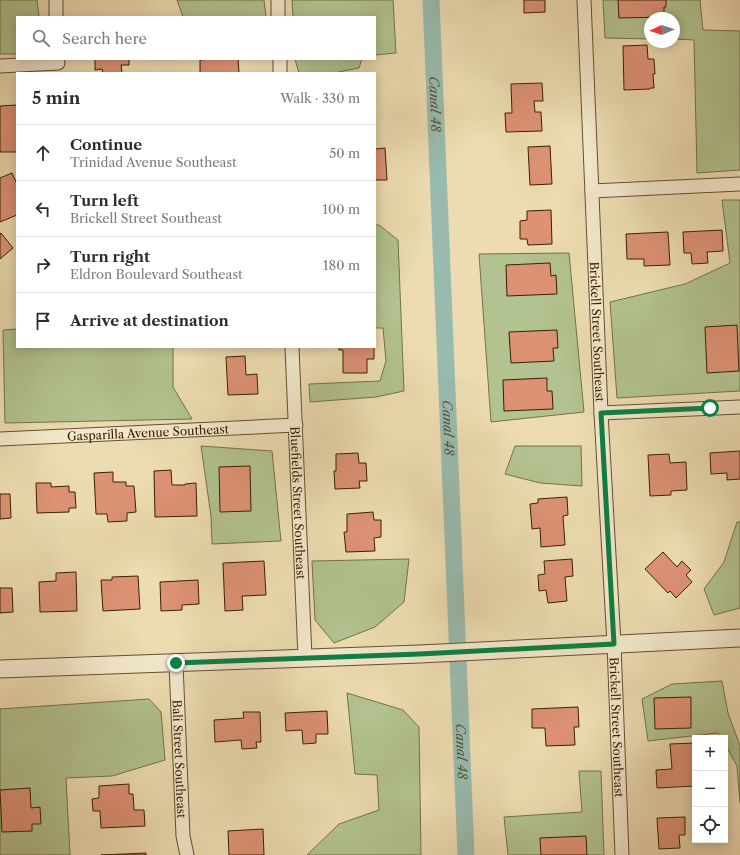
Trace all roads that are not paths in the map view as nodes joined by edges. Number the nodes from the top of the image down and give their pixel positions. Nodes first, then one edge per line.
1 (56, 0) edge
2 (278, 0) edge
3 (584, 0) edge
4 (56, 16) edge
5 (278, 16) edge
6 (280, 60) edge
7 (58, 65) edge
8 (0, 66) edge
9 (280, 72) edge
10 (740, 184) edge
11 (592, 191) junction
12 (292, 348) edge
13 (740, 407) edge
14 (601, 413) junction
15 (296, 424) junction
16 (0, 439) edge
17 (740, 638) edge
18 (614, 644) junction
19 (305, 658) junction
20 (176, 663) junction
21 (0, 669) edge
22 (187, 855) edge
23 (622, 855) edge

1 - 4 street
2 - 5 street
3 - 11 street, Brickell Street Southeast
6 - 9 street
7 - 8 street
10 - 11 street
11 - 14 street, Brickell Street Southeast
12 - 15 street, Bluefields Street Southeast
13 - 14 street
14 - 18 street, Brickell Street Southeast
15 - 16 street, Gasparilla Avenue Southeast
15 - 19 street, Bluefields Street Southeast
17 - 18 street
18 - 19 street
18 - 23 street, Brickell Street Southeast
19 - 20 street
20 - 21 street
20 - 22 street, Bali Street Southeast

